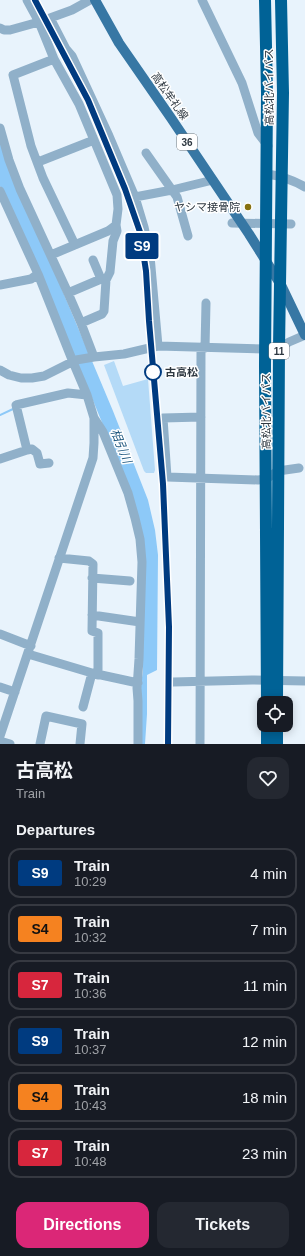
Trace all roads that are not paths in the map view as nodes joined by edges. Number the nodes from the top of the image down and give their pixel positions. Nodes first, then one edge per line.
1 (27, 0) edge
2 (95, 0) edge
3 (202, 0) edge
4 (265, 0) edge
5 (281, 0) edge
6 (50, 18) junction
7 (39, 22) junction
8 (0, 28) edge
9 (54, 59) junction
10 (0, 128) edge
11 (94, 140) junction
12 (268, 146) junction
13 (146, 153) dead end
14 (38, 162) junction
15 (267, 174) junction
16 (282, 176) junction
17 (213, 180) junction
18 (305, 187) edge
19 (172, 190) junction
20 (0, 191) edge
21 (135, 197) junction
22 (232, 223) dead end
23 (291, 224) dead end
24 (116, 225) junction
25 (188, 236) dead end
26 (75, 245) junction
27 (51, 255) junction
28 (93, 260) dead end
29 (266, 263) junction
30 (38, 274) junction
31 (104, 280) junction
32 (0, 285) edge
33 (281, 285) junction
34 (68, 293) junction
35 (206, 303) dead end
36 (82, 323) junction
37 (305, 335) edge
38 (158, 346) junction
39 (203, 348) junction
40 (279, 348) junction
41 (265, 350) junction
42 (92, 357) junction
43 (74, 361) junction
44 (0, 370) edge
45 (87, 395) junction
46 (202, 417) junction
47 (94, 418) junction
48 (27, 450) junction
49 (0, 458) edge
50 (49, 463) dead end
51 (299, 468) dead end
52 (278, 471) junction
53 (201, 477) junction
54 (266, 479) junction
55 (59, 558) junction
56 (92, 578) junction
57 (130, 581) dead end
58 (92, 615) junction
59 (140, 622) junction
60 (0, 634) edge
61 (29, 650) junction
62 (95, 674) junction
63 (200, 681) junction
64 (273, 681) junction
65 (305, 681) edge
66 (173, 682) dead end
67 (138, 683) junction
68 (0, 687) edge
69 (15, 692) junction
70 (269, 696) edge
71 (276, 696) edge
72 (82, 707) dead end
73 (267, 732) edge
74 (277, 732) edge
75 (0, 736) edge
76 (0, 741) edge
77 (10, 744) edge
78 (40, 744) edge
79 (80, 744) edge
80 (138, 744) edge
81 (200, 744) edge
82 (267, 744) edge
83 (277, 744) edge

1 - 7 street
2 - 6 street
2 - 17 main road, 高松牟礼線 / 36
3 - 12 street
4 - 12 highway, 高松北バイパス / 11
5 - 16 highway, 高松北バイパス / 11
6 - 7 street
6 - 21 street
7 - 8 street
7 - 9 street
9 - 11 street
9 - 14 street
10 - 27 street
11 - 14 street
11 - 24 street
12 - 15 highway, 高松北バイパス / 11
13 - 19 street
14 - 26 street
15 - 16 street
15 - 29 highway, 高松北バイパス / 11
16 - 18 street
16 - 33 highway, 高松北バイパス / 11
17 - 19 street
17 - 29 main road, 高松牟礼線 / 36
19 - 21 street
19 - 25 street
20 - 30 street
21 - 38 street
22 - 23 street
24 - 26 street
24 - 31 street
26 - 27 street
27 - 34 street
28 - 31 street
29 - 33 main road, 高松牟礼線 / 36
29 - 41 highway, 高松北バイパス / 11
30 - 32 street
30 - 43 street
31 - 34 street
31 - 36 street
33 - 37 main road, 高松牟礼線
33 - 40 highway, 高松北バイパス / 11
34 - 36 street
35 - 39 street
36 - 42 street
37 - 40 street
38 - 39 street
38 - 42 street
39 - 41 street
39 - 46 street
40 - 41 street
40 - 52 highway, 高松北バイパス / 11
41 - 54 highway, 高松北バイパス / 11
42 - 43 street
43 - 44 street
43 - 45 street
45 - 47 street
45 - 48 street
46 - 53 street
46 - 53 street
47 - 55 street
47 - 59 street
48 - 49 street
48 - 50 street
51 - 52 street
52 - 54 street
52 - 64 highway, 高松北バイパス / 11
53 - 54 street
53 - 63 street
54 - 64 highway, 高松北バイパス / 11
55 - 56 street
55 - 61 street
56 - 57 street
56 - 58 street
58 - 59 street
58 - 62 street
59 - 67 street
60 - 61 street
61 - 62 street
61 - 69 street
62 - 67 street
62 - 72 street
63 - 64 street
63 - 66 street
63 - 81 street
64 - 65 street
64 - 70 highway, 高松北バイパス / 11
64 - 71 highway, 高松北バイパス / 11
67 - 80 street
68 - 69 street
69 - 75 street
73 - 82 highway
74 - 83 highway
76 - 77 street
78 - 79 street

